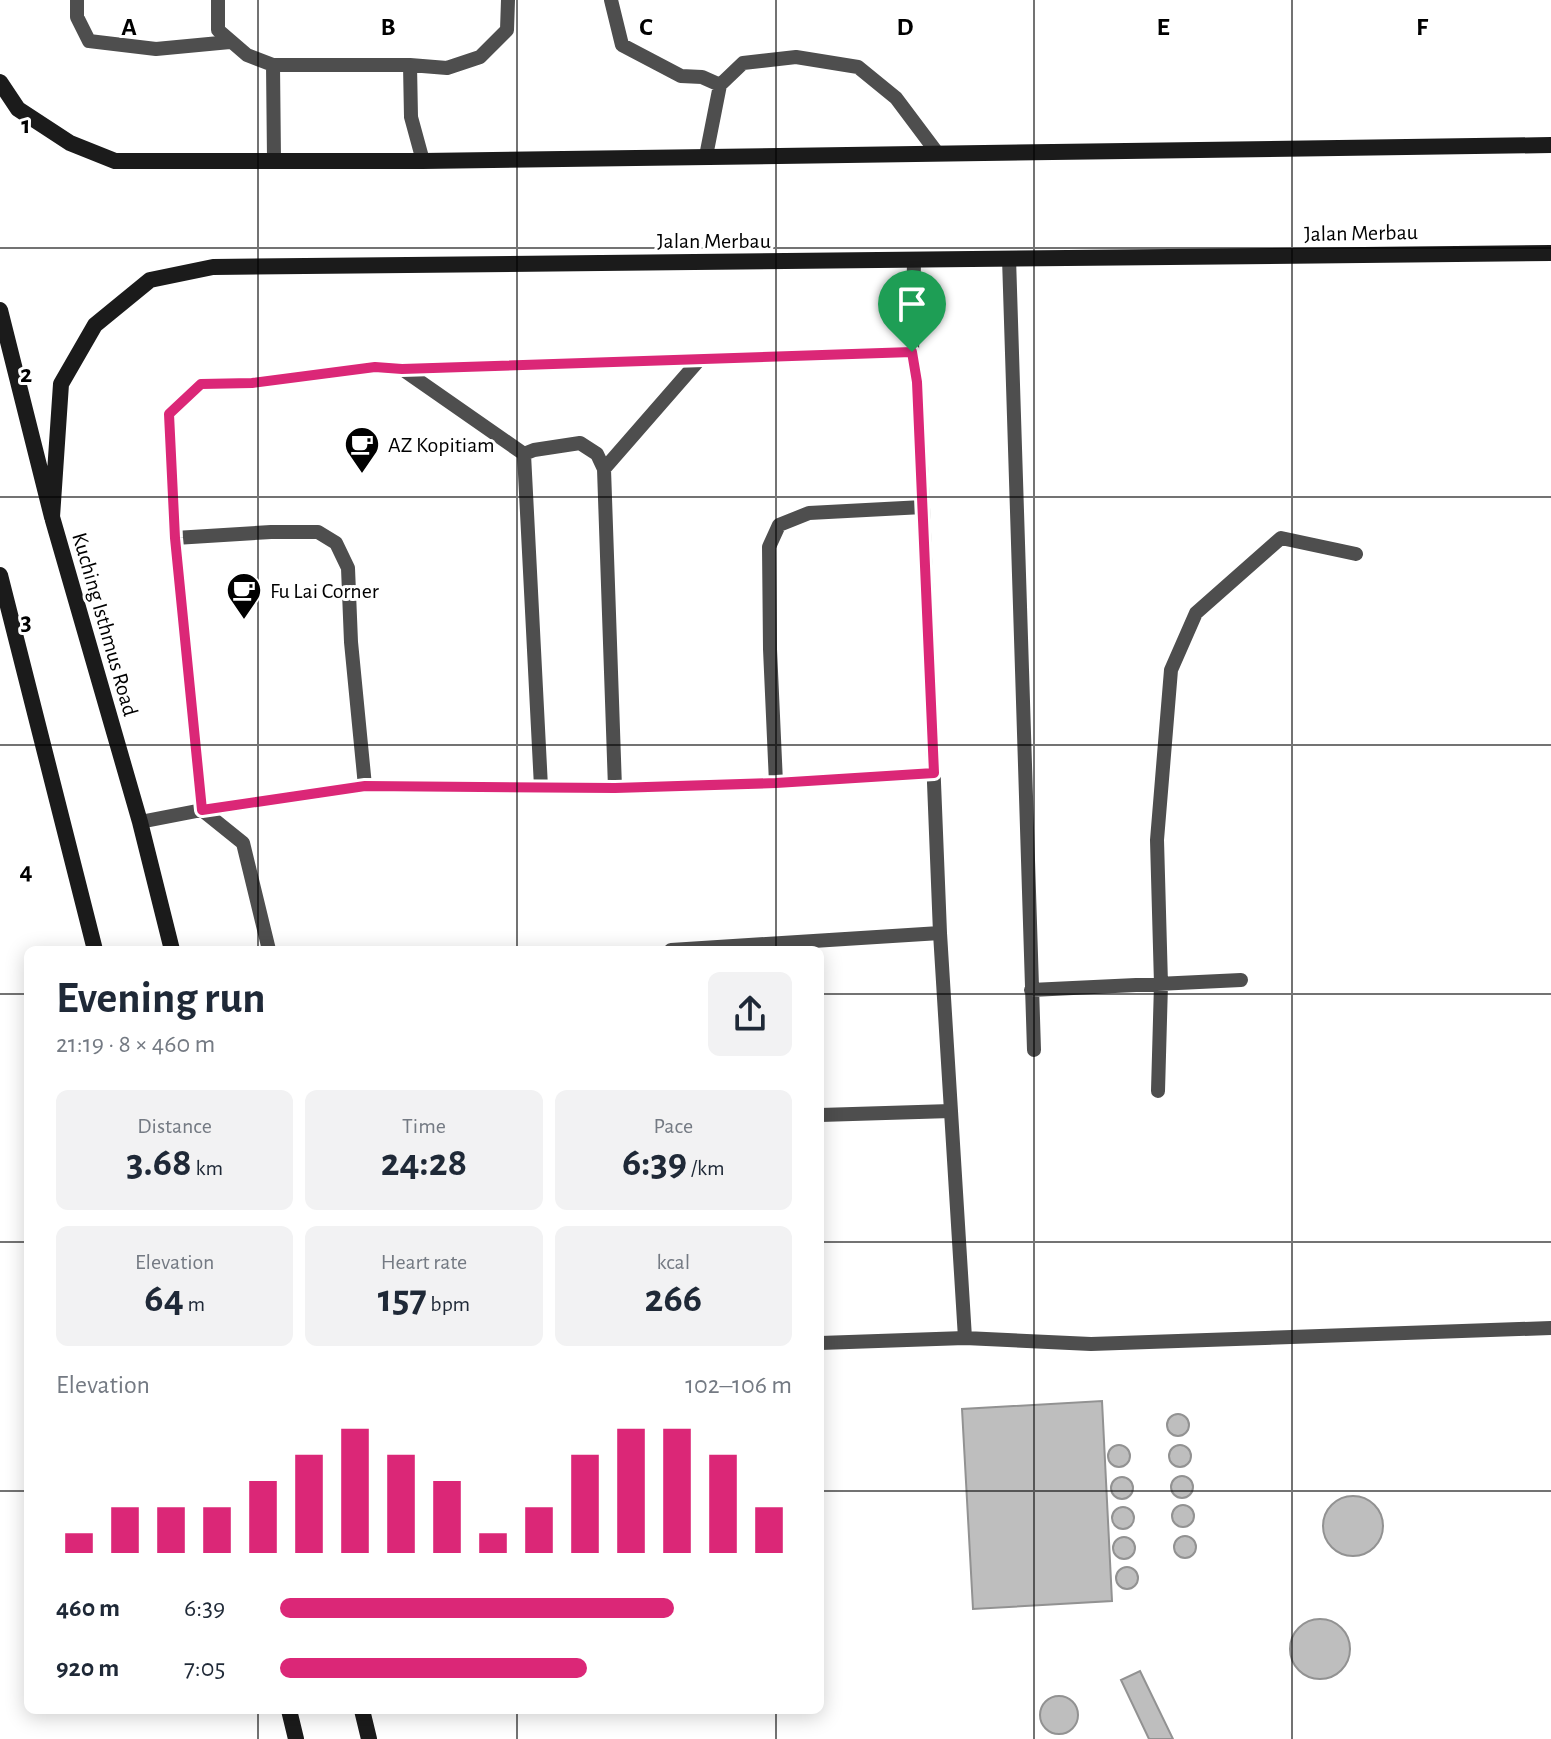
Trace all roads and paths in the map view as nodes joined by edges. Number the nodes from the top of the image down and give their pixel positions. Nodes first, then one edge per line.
1 (77, 0) edge
2 (218, 0) edge
3 (508, 0) edge
4 (611, 0) edge
5 (230, 42) junction
6 (273, 65) junction
7 (410, 65) junction
8 (0, 82) edge
9 (720, 85) junction
10 (1551, 145) edge
11 (938, 154) junction
12 (706, 156) junction
13 (274, 159) junction
14 (423, 161) junction
15 (1551, 253) edge
16 (1009, 258) junction
17 (914, 262) junction
18 (0, 310) edge
19 (912, 352) junction
20 (700, 359) junction
21 (402, 369) junction
22 (524, 454) junction
23 (604, 469) junction
24 (923, 507) junction
25 (52, 517) junction
26 (175, 538) junction
27 (1356, 554) dead end
28 (0, 575) edge
29 (934, 773) junction
30 (776, 783) junction
31 (365, 786) junction
32 (541, 787) junction
33 (615, 788) junction
34 (202, 810) junction
35 (140, 822) junction
36 (940, 933) junction
37 (94, 946) edge
38 (171, 946) edge
39 (268, 946) edge
40 (734, 946) edge
41 (1241, 980) dead end
42 (1161, 984) junction
43 (1031, 990) junction
44 (1034, 1050) dead end
45 (1158, 1091) dead end
46 (951, 1111) junction
47 (824, 1115) edge
48 (1551, 1328) edge
49 (965, 1338) junction
50 (824, 1343) edge
51 (290, 1714) edge
52 (363, 1714) edge
53 (296, 1739) edge
54 (369, 1739) edge

1 - 5 lane
2 - 5 lane
3 - 7 lane
4 - 9 lane
5 - 6 lane
6 - 7 lane
6 - 13 lane
7 - 14 lane
8 - 13 street
9 - 11 lane
9 - 12 lane
10 - 11 street
11 - 12 street
12 - 14 street
13 - 14 street
15 - 16 street, Jalan Merbau
16 - 17 street, Jalan Merbau
16 - 43 lane
17 - 19 lane
17 - 25 street, Jalan Merbau
18 - 25 street, Kuching Isthmus Road
19 - 20 lane
19 - 24 lane
20 - 21 lane
20 - 23 lane
21 - 22 lane
21 - 26 lane
22 - 23 lane
22 - 32 lane
23 - 33 lane
24 - 29 lane
24 - 30 lane
25 - 35 street, Kuching Isthmus Road
26 - 31 lane
26 - 34 lane
27 - 42 lane
28 - 37 street
29 - 30 lane
29 - 36 lane
30 - 33 lane
31 - 32 lane
31 - 34 lane
32 - 33 lane
34 - 35 lane
34 - 39 lane
35 - 38 street, Kuching Isthmus Road
36 - 40 lane
36 - 46 lane
41 - 42 lane
42 - 43 lane
42 - 45 lane
43 - 44 lane
46 - 47 lane
46 - 49 lane
48 - 49 lane
49 - 50 lane
51 - 53 street
52 - 54 street

